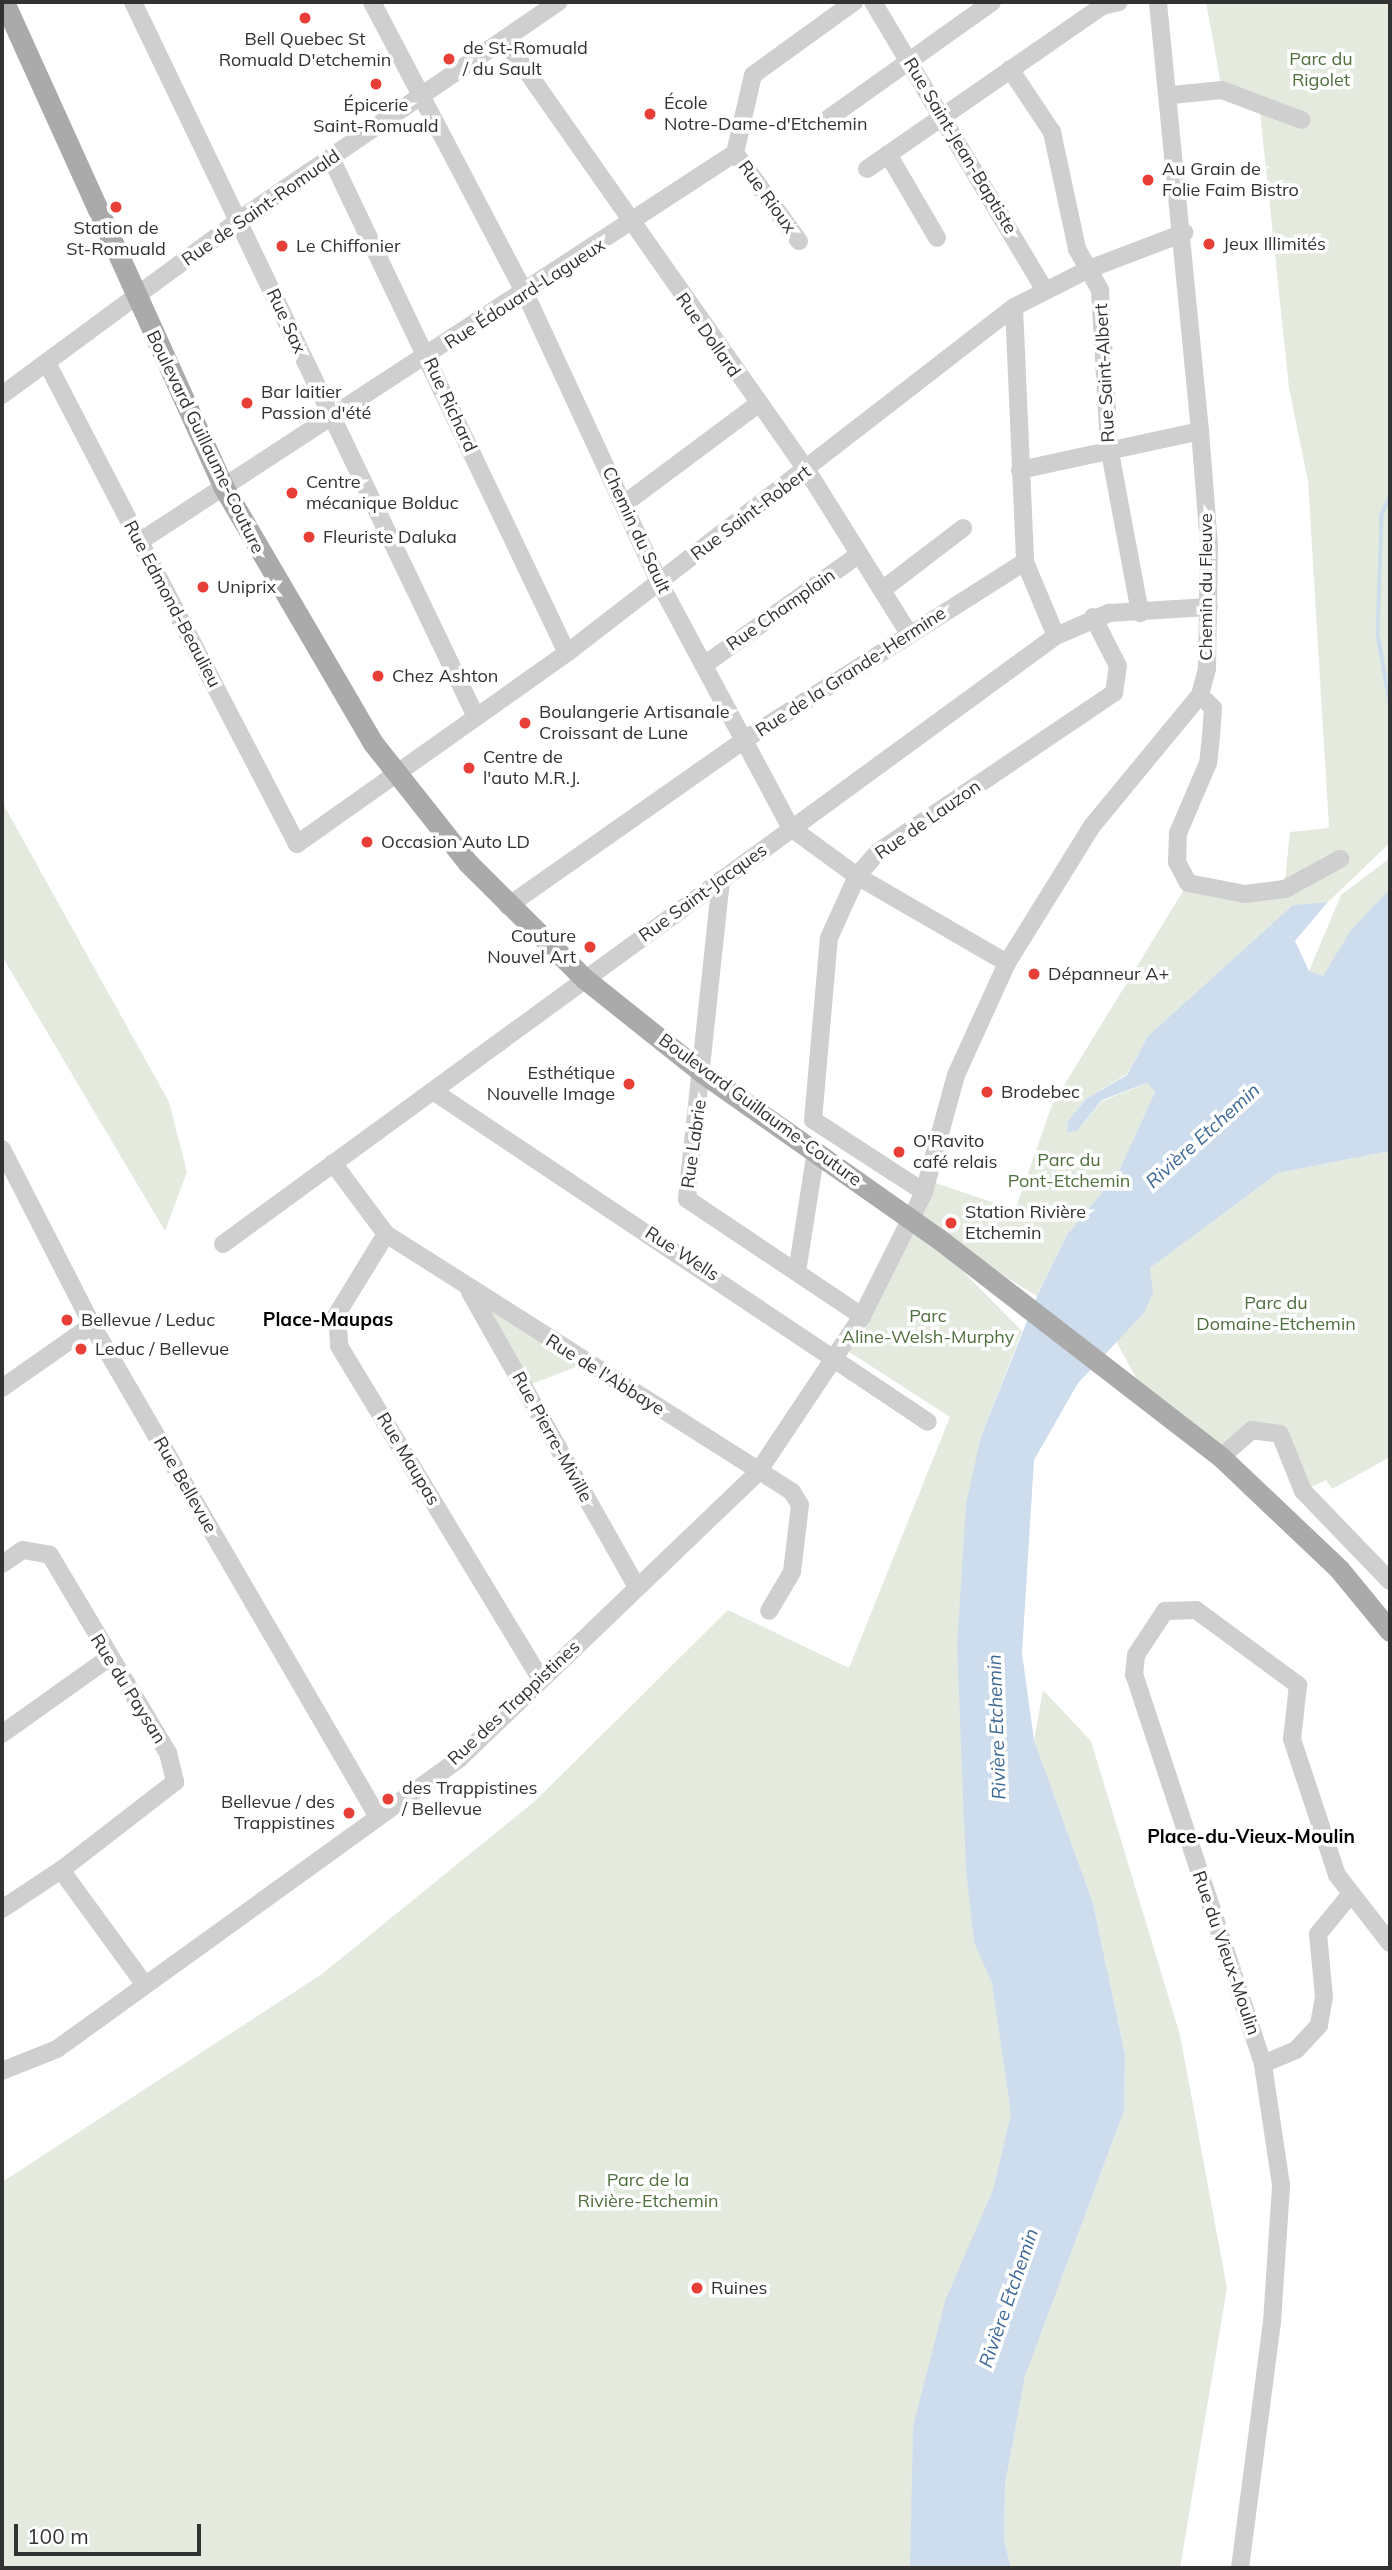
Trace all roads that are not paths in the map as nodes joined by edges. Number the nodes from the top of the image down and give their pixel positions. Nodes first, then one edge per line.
1 (4, 2) edge
2 (133, 2) edge
3 (372, 2) edge
4 (559, 2) edge
5 (854, 2) edge
6 (873, 2) edge
7 (992, 2) edge
8 (1119, 2) edge
9 (1158, 2) edge
10 (504, 39) junction
11 (910, 61) junction
12 (1010, 69) junction
13 (424, 93) junction
14 (1172, 94) junction
15 (945, 112) junction
16 (829, 118) dead end
17 (1302, 120) dead end
18 (735, 153) junction
19 (888, 154) junction
20 (331, 158) junction
21 (867, 169) dead end
22 (239, 220) junction
23 (631, 225) junction
24 (1184, 233) junction
25 (937, 238) dead end
26 (799, 241) dead end
27 (1089, 269) junction
28 (1045, 291) junction
29 (525, 293) junction
30 (136, 299) junction
31 (1014, 307) junction
32 (428, 358) junction
33 (47, 363) junction
34 (2, 395) edge
35 (757, 405) junction
36 (331, 419) junction
37 (1200, 431) junction
38 (1109, 447) junction
39 (1020, 470) junction
40 (808, 472) junction
41 (224, 488) junction
42 (624, 504) junction
43 (963, 528) dead end
44 (139, 542) junction
45 (858, 555) junction
46 (1024, 562) junction
47 (659, 582) junction
48 (882, 590) junction
49 (1209, 607) junction
50 (1140, 613) junction
51 (1093, 617) junction
52 (908, 632) junction
53 (1056, 636) junction
54 (568, 653) junction
55 (704, 665) junction
56 (1200, 695) junction
57 (475, 715) junction
58 (744, 740) junction
59 (397, 774) junction
60 (791, 828) junction
61 (297, 844) joint
62 (1340, 859) dead end
63 (857, 876) junction
64 (721, 880) junction
65 (508, 906) junction
66 (1007, 963) junction
67 (585, 979) junction
68 (704, 1074) junction
69 (433, 1091) junction
70 (2, 1149) edge
71 (816, 1150) junction
72 (333, 1163) junction
73 (923, 1192) junction
74 (908, 1216) junction
75 (386, 1234) junction
76 (223, 1244) dead end
77 (797, 1272) junction
78 (469, 1289) junction
79 (862, 1316) junction
80 (92, 1325) junction
81 (837, 1356) junction
82 (2, 1388) edge
83 (928, 1422) dead end
84 (1221, 1457) junction
85 (758, 1472) junction
86 (2, 1564) edge
87 (1390, 1581) edge
88 (636, 1586) junction
89 (769, 1611) dead end
90 (1390, 1631) edge
91 (107, 1659) junction
92 (541, 1679) junction
93 (2, 1734) edge
94 (377, 1817) junction
95 (61, 1870) junction
96 (1350, 1895) junction
97 (2, 1909) edge
98 (1372, 1918) junction
99 (1390, 1923) edge
100 (1390, 1943) edge
101 (144, 1984) junction
102 (1264, 2064) junction
103 (2, 2071) edge
104 (1240, 2568) edge

1 - 30 main road, Boulevard Guillaume-Couture
2 - 22 street, Rue Sax
3 - 13 street, Chemin du Sault
4 - 10 street, Rue de Saint-Romuald
5 - 18 street
6 - 11 street, Rue Saint-Jean-Baptiste
7 - 11 street
8 - 12 street
9 - 14 street, Chemin du Fleuve
10 - 13 street, Rue de Saint-Romuald
10 - 23 street, Rue Dollard
11 - 15 street, Rue Saint-Jean-Baptiste
11 - 16 street
12 - 15 street
12 - 27 street, Rue Saint-Albert
13 - 20 street, Rue de Saint-Romuald
13 - 29 street, Chemin du Sault
14 - 17 street
14 - 24 street, Chemin du Fleuve
15 - 19 street
15 - 28 street, Rue Saint-Jean-Baptiste
18 - 23 street, Rue Édouard-Lagueux
18 - 26 street, Rue Rioux
19 - 21 street
19 - 25 street
20 - 22 street, Rue de Saint-Romuald
20 - 32 street, Rue Richard
22 - 30 street, Rue de Saint-Romuald
22 - 36 street, Rue Sax
23 - 29 street, Rue Édouard-Lagueux
23 - 35 street, Rue Dollard
24 - 27 street, Rue Saint-Robert
24 - 37 street, Chemin du Fleuve
27 - 28 street, Rue Saint-Robert
27 - 38 street, Rue Saint-Albert
28 - 31 street, Rue Saint-Robert
29 - 32 street, Rue Édouard-Lagueux
29 - 42 street, Chemin du Sault
30 - 33 street, Rue de Saint-Romuald
30 - 41 main road, Boulevard Guillaume-Couture
31 - 39 street
31 - 40 street, Rue Saint-Robert
32 - 36 street, Rue Édouard-Lagueux
32 - 54 street, Rue Richard
33 - 34 street, Rue de Saint-Romuald
33 - 44 street, Rue Edmond-Beaulieu
35 - 40 street, Rue Dollard
35 - 42 street
36 - 41 street, Rue Édouard-Lagueux
36 - 57 street, Rue Sax
37 - 38 street
37 - 49 street, Chemin du Fleuve
38 - 39 street
38 - 50 street, Rue Saint-Albert
39 - 46 street
40 - 45 street, Rue Dollard
40 - 47 street, Rue Saint-Robert
41 - 44 street, Rue Édouard-Lagueux
41 - 59 main road, Boulevard Guillaume-Couture
42 - 47 street, Chemin du Sault
43 - 48 street
44 - 61 street, Rue Edmond-Beaulieu
45 - 48 street, Rue Dollard
45 - 55 street, Rue Champlain
46 - 52 street, Rue de la Grande-Hermine
46 - 53 street
47 - 54 street, Rue Saint-Robert
47 - 55 street, Chemin du Sault
48 - 52 street, Rue Dollard
49 - 50 street, Rue Saint-Jacques
49 - 56 street, Chemin du Fleuve
50 - 51 street, Rue Saint-Jacques
51 - 53 street, Rue Saint-Jacques
51 - 63 street, Rue de Lauzon
52 - 58 street, Rue de la Grande-Hermine
53 - 60 street, Rue Saint-Jacques
54 - 57 street, Rue Saint-Robert
55 - 58 street, Chemin du Sault
56 - 62 street
56 - 66 street
57 - 59 street, Rue Saint-Robert
58 - 60 street, Chemin du Sault
58 - 65 street, Rue de la Grande-Hermine
59 - 61 street, Rue Saint-Robert
59 - 65 main road, Boulevard Guillaume-Couture
60 - 63 street, Chemin du Sault
60 - 64 street, Rue Saint-Jacques
63 - 66 street, Chemin du Sault
63 - 73 street, Rue de Lauzon
64 - 67 street, Rue Saint-Jacques
64 - 68 street, Rue Labrie
65 - 67 main road, Boulevard Guillaume-Couture
66 - 73 street
67 - 68 main road, Boulevard Guillaume-Couture
67 - 69 street, Rue Saint-Jacques
68 - 71 main road, Boulevard Guillaume-Couture
68 - 77 street, Rue Labrie
69 - 72 street, Rue Saint-Jacques
69 - 81 street, Rue Wells
70 - 80 street, Rue Bellevue
71 - 74 main road, Boulevard Guillaume-Couture
71 - 77 street
72 - 75 street, Rue de l'Abbaye
72 - 76 street, Rue Saint-Jacques
73 - 74 street
74 - 79 street, Rue des Trappistines
74 - 84 main road, Boulevard Guillaume-Couture
75 - 78 street, Rue de l'Abbaye
75 - 92 street, Rue Maupas
77 - 79 street, Rue Labrie
78 - 85 street, Rue de l'Abbaye
78 - 88 street, Rue Pierre-Miville
79 - 81 street, Rue des Trappistines
80 - 82 street
80 - 94 street, Rue Bellevue
81 - 83 street, Rue Wells
81 - 85 street, Rue des Trappistines
84 - 87 street
84 - 90 main road, Boulevard Guillaume-Couture
85 - 88 street, Rue des Trappistines
85 - 89 street, Rue de l'Abbaye
86 - 91 street, Rue du Paysan
88 - 92 street, Rue des Trappistines
91 - 93 street
91 - 95 street, Rue du Paysan
92 - 94 street, Rue des Trappistines
94 - 101 street, Rue des Trappistines
95 - 97 street, Rue du Paysan
95 - 101 street
96 - 98 street, Rue du Vieux-Moulin
96 - 102 street
96 - 102 street, Rue du Vieux-Moulin
98 - 99 street
98 - 100 street, Rue du Vieux-Moulin
101 - 103 street, Rue des Trappistines
102 - 104 street, Rue du Vieux-Moulin

